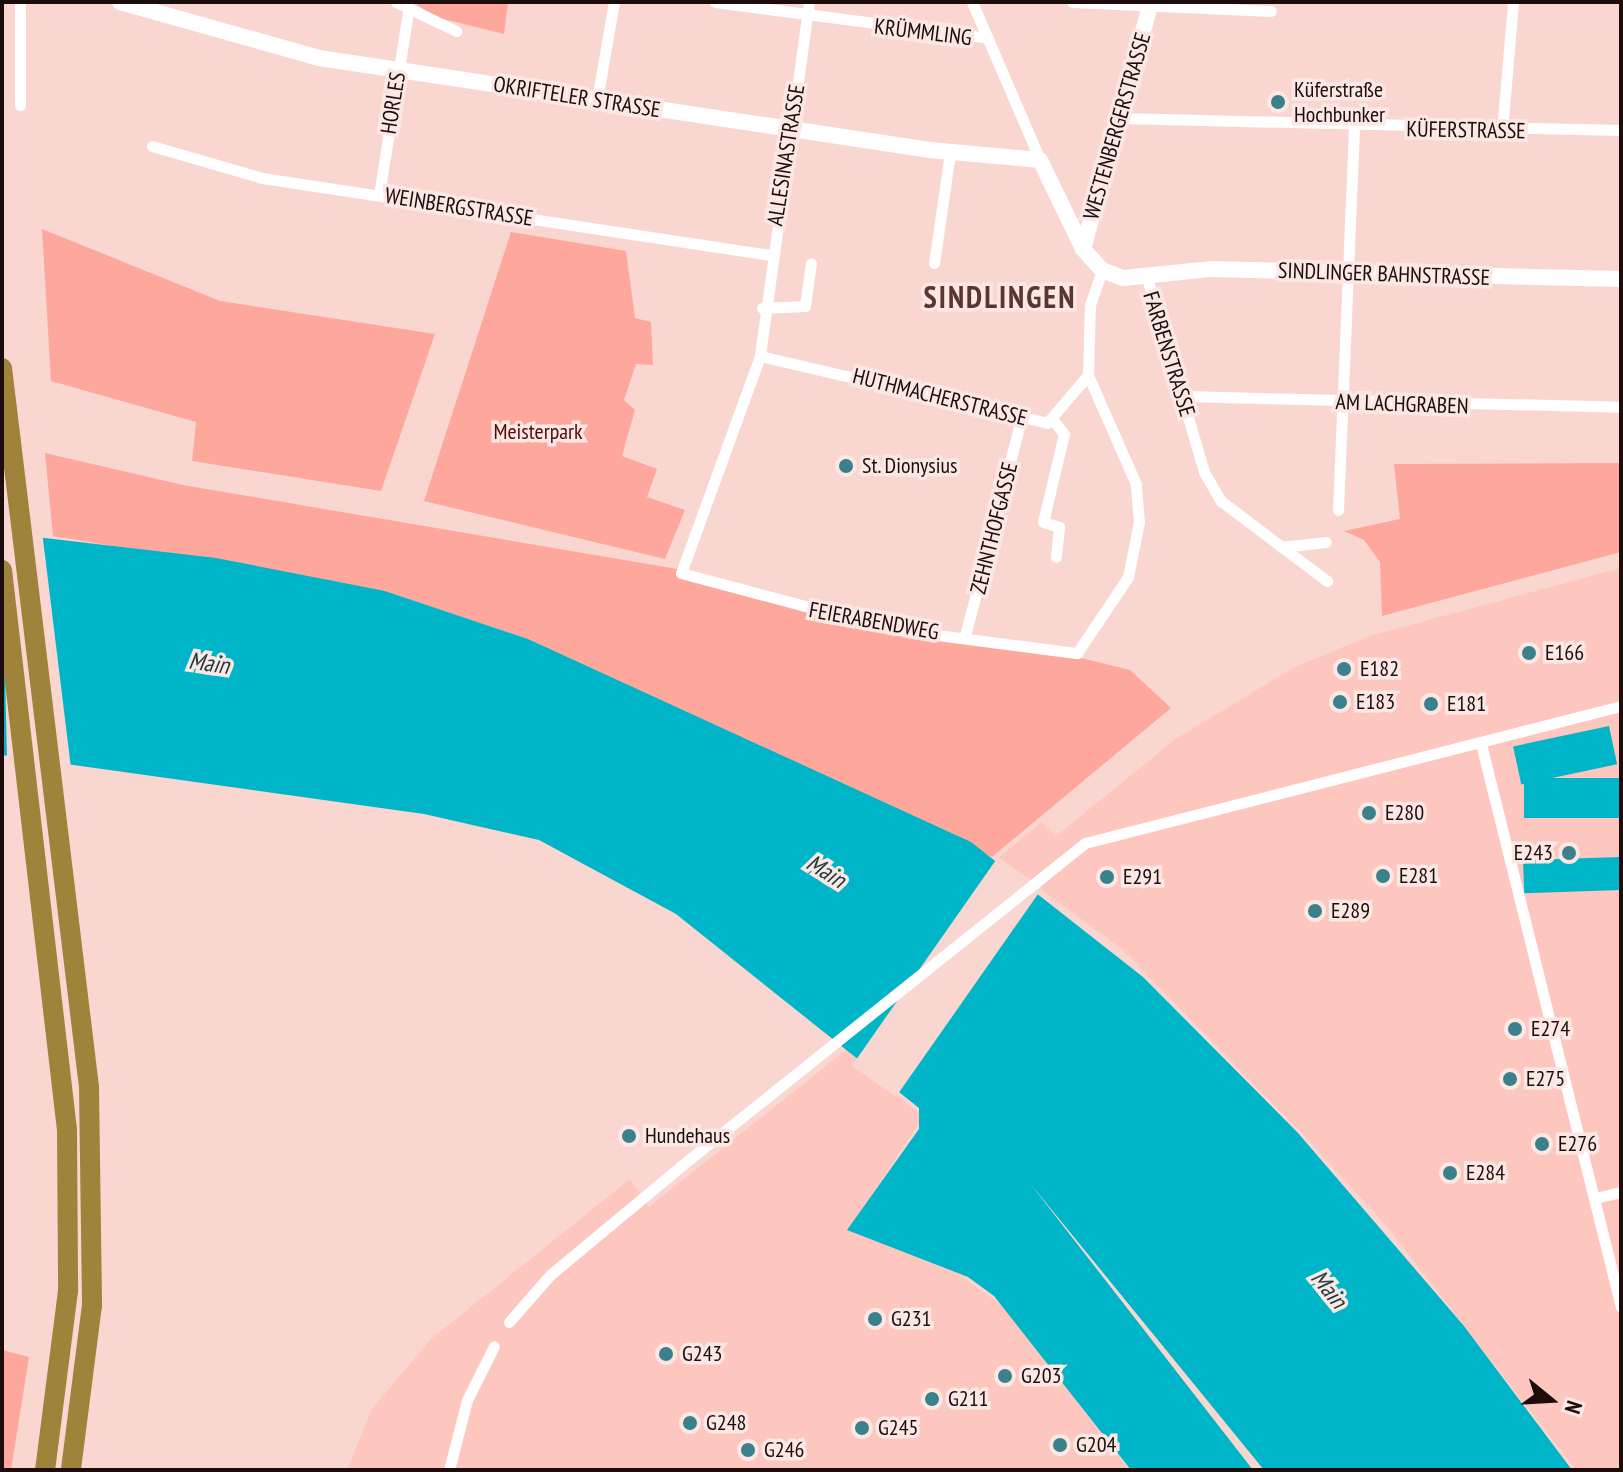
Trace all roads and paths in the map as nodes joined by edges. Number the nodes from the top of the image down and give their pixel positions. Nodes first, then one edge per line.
1 (20, 2) edge
2 (120, 2) edge
3 (396, 2) edge
4 (614, 2) edge
5 (715, 2) edge
6 (809, 2) edge
7 (973, 2) edge
8 (1072, 2) edge
9 (1513, 2) edge
10 (1151, 3) edge
11 (408, 11) junction
12 (1271, 11) dead end
13 (807, 16) junction
14 (456, 31) dead end
15 (988, 38) junction
16 (398, 70) junction
17 (597, 100) junction
18 (20, 105) dead end
19 (1119, 118) junction
20 (1354, 129) junction
21 (790, 130) junction
22 (1621, 130) edge
23 (1502, 131) junction
24 (152, 146) dead end
25 (950, 153) junction
26 (1040, 160) junction
27 (379, 195) junction
28 (1083, 249) junction
29 (770, 255) junction
30 (811, 263) dead end
31 (934, 263) dead end
32 (1102, 270) junction
33 (1349, 273) junction
34 (1147, 278) junction
35 (1621, 279) edge
36 (762, 308) junction
37 (760, 356) junction
38 (3, 375) edge
39 (1088, 375) junction
40 (1182, 396) junction
41 (1343, 403) junction
42 (1621, 407) edge
43 (1021, 419) junction
44 (1053, 420) junction
45 (1338, 510) dead end
46 (1326, 542) dead end
47 (1281, 547) junction
48 (1056, 557) dead end
49 (679, 567) joint
50 (2, 570) edge
51 (1327, 581) dead end
52 (965, 636) junction
53 (1621, 706) edge
54 (1481, 744) junction
55 (1621, 1192) edge
56 (1595, 1198) junction
57 (1621, 1307) edge
58 (509, 1322) dead end
59 (494, 1346) dead end
60 (45, 1470) edge
61 (71, 1470) edge
62 (449, 1470) edge

1 - 18 street
2 - 16 street, OKRIFTELER STRASSE
3 - 11 street
4 - 17 street
5 - 13 street, KRÜMMLING
6 - 13 street, ALLESINASTRASSE
7 - 15 street
8 - 10 street
9 - 23 street
10 - 12 street
10 - 19 street, WESTENBERGERSTRASSE
11 - 14 street
11 - 16 street, HORLES
13 - 15 street, KRÜMMLING
13 - 21 street, ALLESINASTRASSE
15 - 26 street
16 - 17 street, OKRIFTELER STRASSE
16 - 27 street, HORLES
17 - 21 street, OKRIFTELER STRASSE
19 - 20 street, KÜFERSTRASSE
19 - 28 street, WESTENBERGERSTRASSE
20 - 23 street, KÜFERSTRASSE
20 - 33 street
21 - 25 street, OKRIFTELER STRASSE
21 - 29 street, ALLESINASTRASSE
22 - 23 street, KÜFERSTRASSE
24 - 27 street, WEINBERGSTRASSE
25 - 26 street, OKRIFTELER STRASSE
25 - 31 street
26 - 28 street
27 - 29 street, WEINBERGSTRASSE
28 - 32 street
29 - 36 street, ALLESINASTRASSE
30 - 36 street
32 - 34 street, FARBENSTRASSE
32 - 39 street
33 - 34 street, SINDLINGER BAHNSTRASSE
33 - 35 street, SINDLINGER BAHNSTRASSE
33 - 41 street
34 - 40 street, FARBENSTRASSE
36 - 37 street, ALLESINASTRASSE
37 - 43 street, HUTHMACHERSTRASSE
37 - 49 street, ALLESINASTRASSE
38 - 61 highway
39 - 44 street, HUTHMACHERSTRASSE
39 - 52 street, FEIERABENDWEG
40 - 41 street, AM LACHGRABEN
40 - 47 street, FARBENSTRASSE
41 - 42 street, AM LACHGRABEN
41 - 45 street
43 - 44 street, HUTHMACHERSTRASSE
43 - 52 street, ZEHNTHOFGASSE
44 - 48 street
46 - 47 street
47 - 51 street, FARBENSTRASSE
49 - 52 street, FEIERABENDWEG
50 - 60 highway
53 - 54 street
54 - 56 street
54 - 58 street
55 - 56 street
56 - 57 street
59 - 62 street

